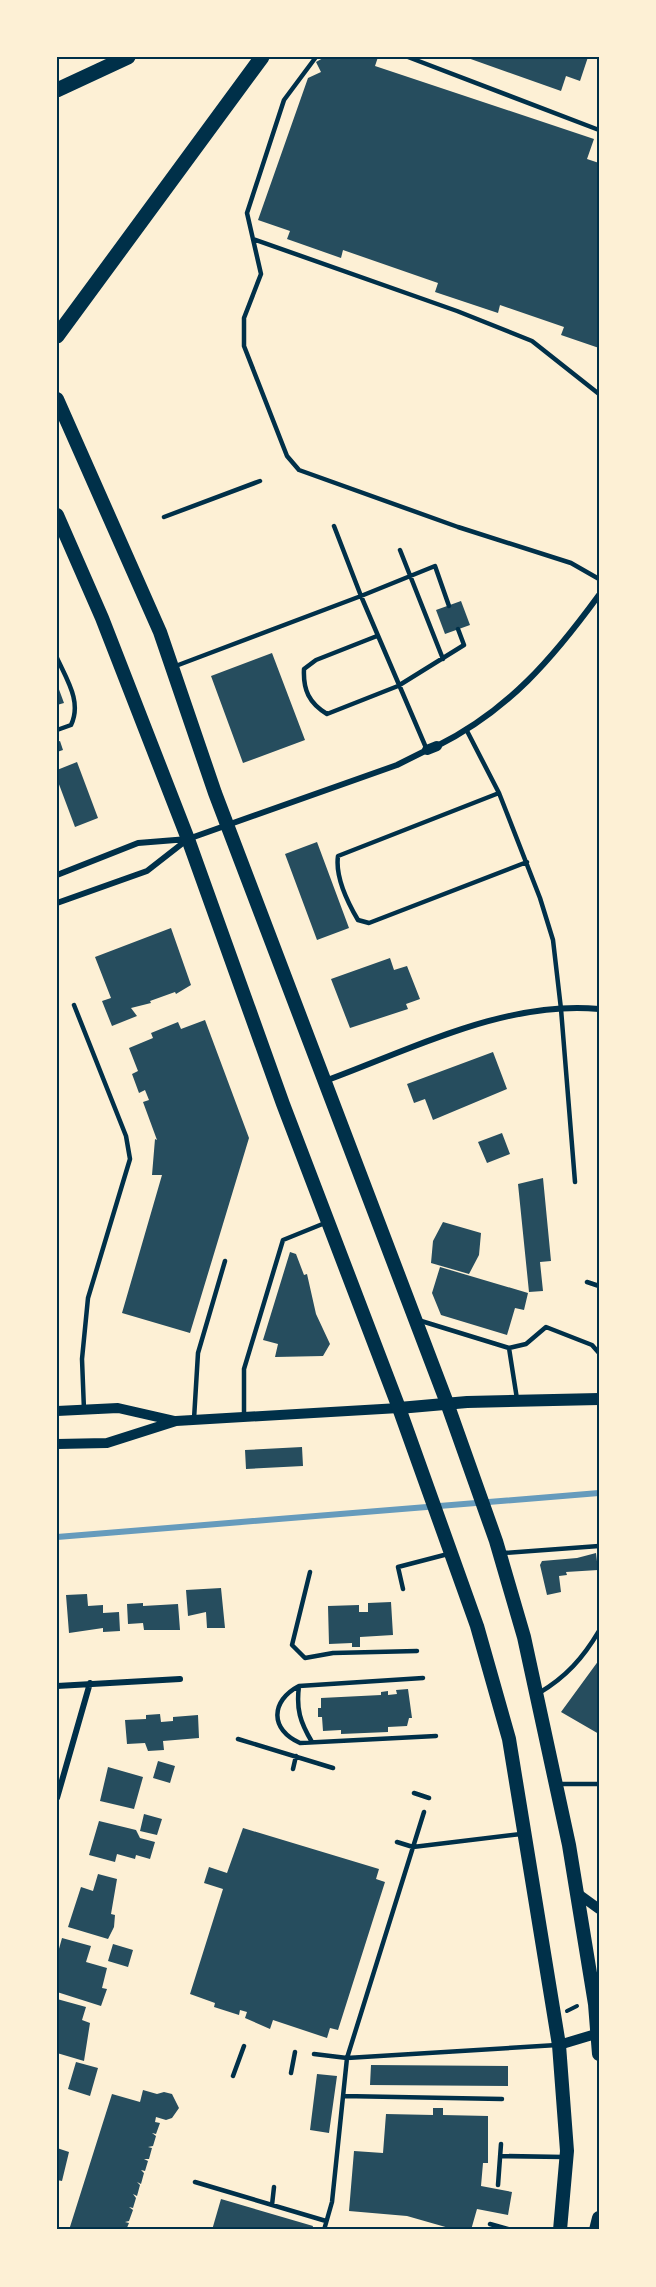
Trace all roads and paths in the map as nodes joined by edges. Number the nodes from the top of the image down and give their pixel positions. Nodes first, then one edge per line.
1 (128, 57) edge
2 (262, 57) edge
3 (316, 57) edge
4 (408, 57) edge
5 (57, 90) edge
6 (599, 130) edge
7 (253, 239) junction
8 (57, 336) edge
9 (599, 394) edge
10 (57, 399) edge
11 (260, 481) dead end
12 (57, 515) edge
13 (164, 517) dead end
14 (334, 526) dead end
15 (400, 550) dead end
16 (410, 576) junction
17 (599, 579) edge
18 (599, 595) edge
19 (361, 596) junction
20 (449, 606) dead end
21 (458, 630) dead end
22 (377, 636) junction
23 (57, 658) edge
24 (443, 659) junction
25 (172, 668) junction
26 (398, 686) junction
27 (466, 729) junction
28 (57, 730) edge
29 (432, 748) junction
30 (500, 793) junction
31 (227, 825) junction
32 (188, 839) junction
33 (527, 862) junction
34 (57, 867) edge
35 (59, 875) edge
36 (57, 903) edge
37 (74, 1005) dead end
38 (561, 1009) junction
39 (599, 1009) edge
40 (325, 1081) junction
41 (575, 1182) dead end
42 (328, 1222) junction
43 (225, 1261) dead end
44 (587, 1282) dead end
45 (599, 1286) edge
46 (415, 1319) junction
47 (509, 1348) junction
48 (599, 1353) edge
49 (599, 1399) edge
50 (517, 1400) junction
51 (447, 1403) junction
52 (399, 1408) junction
53 (84, 1410) junction
54 (57, 1412) edge
55 (244, 1417) junction
56 (194, 1420) junction
57 (176, 1421) junction
58 (57, 1444) edge
59 (599, 1546) edge
60 (450, 1553) junction
61 (500, 1553) junction
62 (310, 1572) dead end
63 (403, 1589) dead end
64 (599, 1631) edge
65 (417, 1652) dead end
66 (180, 1678) dead end
67 (423, 1678) dead end
68 (90, 1683) junction
69 (57, 1686) edge
70 (298, 1686) junction
71 (536, 1694) junction
72 (436, 1736) dead end
73 (238, 1739) dead end
74 (312, 1742) junction
75 (296, 1756) junction
76 (292, 1768) dead end
77 (333, 1768) dead end
78 (556, 1784) junction
79 (599, 1784) edge
80 (414, 1793) dead end
81 (57, 1798) edge
82 (429, 1798) dead end
83 (424, 1812) dead end
84 (524, 1834) junction
85 (397, 1842) dead end
86 (413, 1847) junction
87 (577, 1893) junction
88 (599, 1909) edge
89 (577, 2006) dead end
90 (566, 2011) dead end
91 (599, 2033) edge
92 (559, 2045) junction
93 (244, 2046) dead end
94 (294, 2052) dead end
95 (314, 2054) dead end
96 (599, 2054) edge
97 (347, 2058) junction
98 (291, 2073) dead end
99 (233, 2076) dead end
100 (343, 2096) junction
101 (502, 2099) dead end
102 (501, 2144) dead end
103 (501, 2156) junction
104 (566, 2158) junction
105 (195, 2182) dead end
106 (498, 2185) dead end
107 (274, 2187) dead end
108 (272, 2205) junction
109 (599, 2218) edge
110 (327, 2221) junction
111 (490, 2224) dead end
112 (324, 2230) edge
113 (511, 2230) edge
114 (560, 2230) edge
115 (596, 2230) edge

1 - 5 highway
2 - 8 highway
3 - 7 lane
4 - 6 lane
7 - 9 lane
7 - 17 lane
10 - 25 main road
11 - 13 lane
12 - 32 main road
14 - 19 lane
15 - 16 lane
16 - 19 lane
16 - 20 lane
16 - 24 lane
18 - 27 street
19 - 22 lane
19 - 25 lane
21 - 24 lane
22 - 26 lane
22 - 26 lane
23 - 28 lane
24 - 26 lane
25 - 31 main road
26 - 29 lane
27 - 29 street
27 - 30 lane
29 - 31 street
30 - 33 lane
30 - 33 lane
31 - 32 street
31 - 40 main road
32 - 35 street
32 - 36 street
32 - 42 main road
33 - 38 lane
34 - 35 lane
37 - 53 lane
38 - 39 street
38 - 40 street
38 - 41 lane
40 - 46 main road
42 - 52 main road
42 - 55 lane
43 - 56 lane
44 - 45 lane
46 - 47 lane
46 - 51 main road
47 - 48 lane
47 - 50 lane
49 - 50 main road
50 - 51 main road
51 - 52 main road
51 - 61 main road
52 - 55 street
52 - 60 main road
53 - 54 street
53 - 57 street
55 - 56 street
56 - 57 street
57 - 58 street
59 - 61 lane
60 - 63 lane
60 - 84 main road
61 - 71 main road
62 - 65 lane
64 - 71 lane
66 - 68 street
67 - 70 lane
68 - 69 street
68 - 81 street
70 - 74 lane
70 - 74 lane
71 - 78 main road
72 - 74 lane
73 - 75 lane
75 - 76 lane
75 - 77 lane
78 - 79 lane
78 - 87 main road
80 - 82 lane
83 - 86 lane
84 - 86 lane
84 - 92 main road
85 - 86 lane
86 - 97 lane
87 - 88 street
87 - 91 main road
89 - 90 path
91 - 92 street
91 - 96 main road
92 - 97 lane
92 - 104 main road
93 - 99 lane
94 - 98 lane
95 - 97 lane
97 - 100 lane
100 - 101 lane
100 - 110 lane
102 - 103 lane
103 - 104 lane
103 - 106 lane
104 - 114 main road
105 - 108 lane
107 - 108 lane
108 - 110 lane
109 - 115 main road
110 - 112 lane
111 - 113 lane

